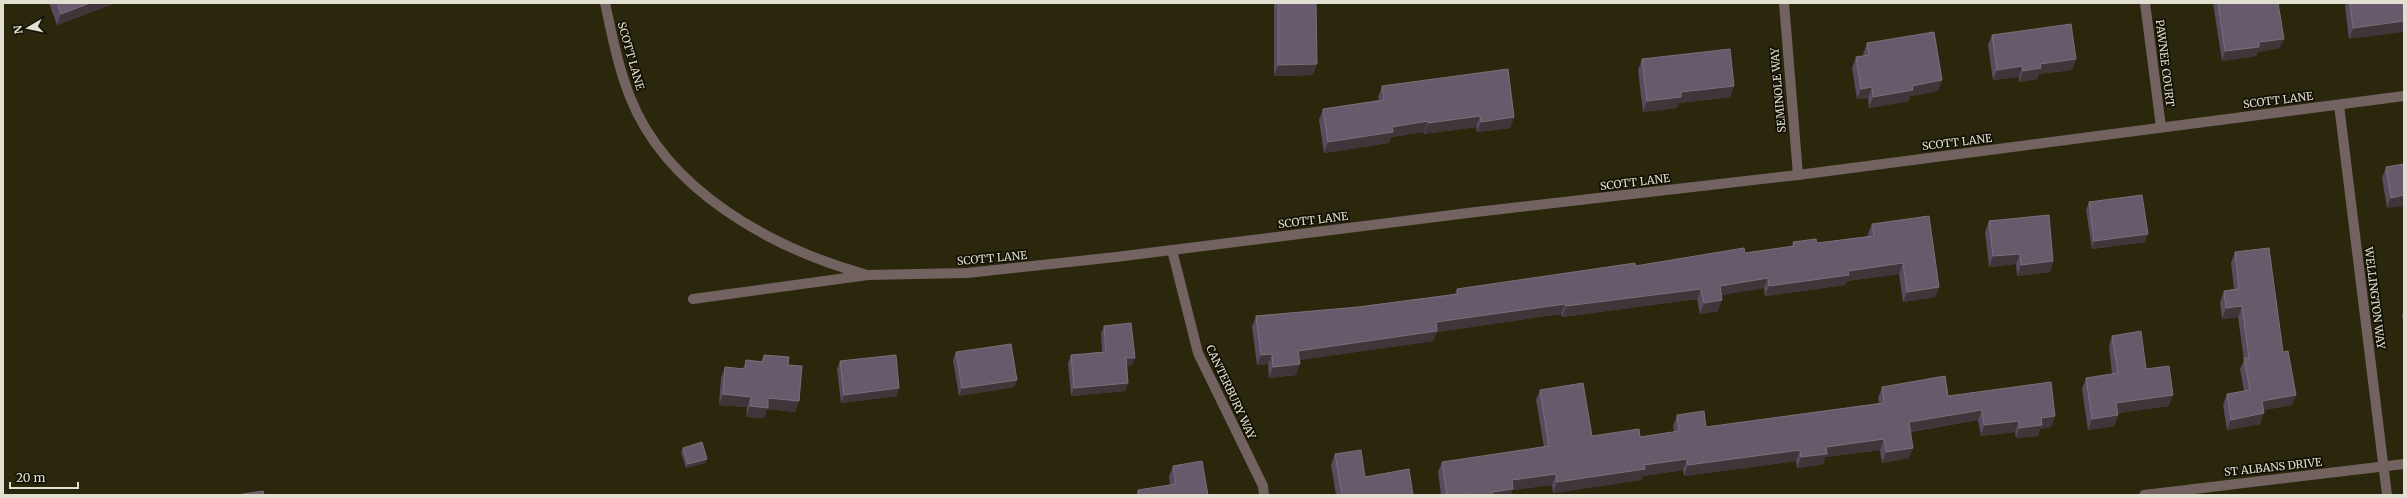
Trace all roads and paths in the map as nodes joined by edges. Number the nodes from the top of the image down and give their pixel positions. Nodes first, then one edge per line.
1 (605, 3) edge
2 (1784, 3) edge
3 (2145, 3) edge
4 (2404, 96) edge
5 (2339, 104) junction
6 (2161, 127) junction
7 (1798, 174) junction
8 (1172, 250) junction
9 (868, 275) junction
10 (693, 299) dead end
11 (2404, 464) edge
12 (2384, 466) junction
13 (1264, 495) edge
14 (2144, 495) edge
15 (2388, 495) edge

1 - 9 street, SCOTT LANE
2 - 7 street, SEMINOLE WAY
3 - 6 street, PAWNEE COURT
4 - 5 street, SCOTT LANE
5 - 6 street, SCOTT LANE
5 - 12 street, WELLINGTON WAY
6 - 7 street, SCOTT LANE
7 - 8 street, SCOTT LANE
8 - 9 street, SCOTT LANE
8 - 13 street, CANTERBURY WAY
9 - 10 street, SCOTT LANE
11 - 12 street, ST ALBANS DRIVE
12 - 14 street, ST ALBANS DRIVE
12 - 15 street, WELLINGTON WAY

